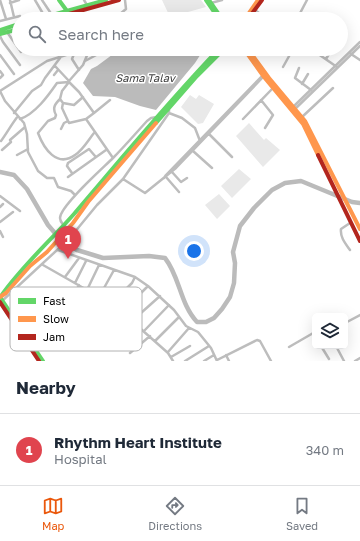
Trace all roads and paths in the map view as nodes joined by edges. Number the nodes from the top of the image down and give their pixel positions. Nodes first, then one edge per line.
1 (0, 0) edge
2 (19, 0) edge
3 (36, 0) edge
4 (42, 0) edge
5 (59, 0) edge
6 (84, 0) edge
7 (106, 0) edge
8 (119, 0) edge
9 (125, 0) edge
10 (206, 0) edge
11 (222, 0) edge
12 (258, 0) edge
13 (262, 0) edge
14 (307, 0) edge
15 (10, 1) edge
16 (210, 2) edge
17 (87, 5) junction
18 (255, 10) joint
19 (13, 12) edge
20 (43, 12) edge
21 (49, 12) edge
22 (68, 12) junction
23 (122, 12) edge
24 (214, 12) edge
25 (217, 12) edge
26 (250, 12) edge
27 (258, 12) edge
28 (301, 12) edge
29 (12, 18) edge
30 (6, 19) junction
31 (0, 21) edge
32 (12, 26) edge
33 (0, 30) edge
34 (12, 31) edge
35 (7, 32) junction
36 (0, 35) edge
37 (12, 39) edge
38 (360, 42) edge
39 (1, 43) edge
40 (360, 46) edge
41 (350, 53) junction
42 (0, 55) edge
43 (12, 56) edge
44 (12, 56) edge
45 (63, 56) edge
46 (73, 56) edge
47 (86, 56) edge
48 (94, 56) edge
49 (214, 56) edge
50 (216, 56) edge
51 (249, 56) edge
52 (252, 56) edge
53 (289, 56) edge
54 (321, 56) edge
55 (328, 56) edge
56 (347, 56) edge
57 (60, 57) junction
58 (326, 59) junction
59 (360, 60) edge
60 (84, 61) junction
61 (209, 62) junction
62 (20, 65) dead end
63 (55, 66) junction
64 (282, 67) dead end
65 (337, 67) junction
66 (299, 68) dead end
67 (58, 70) junction
68 (79, 70) junction
69 (0, 71) edge
70 (199, 72) junction
71 (14, 74) dead end
72 (308, 74) dead end
73 (54, 75) dead end
74 (264, 75) junction
75 (0, 78) edge
76 (69, 82) junction
77 (302, 84) junction
78 (273, 88) junction
79 (333, 88) dead end
80 (311, 90) junction
81 (0, 91) edge
82 (83, 97) junction
83 (60, 99) junction
84 (110, 100) dead end
85 (261, 100) junction
86 (63, 103) junction
87 (293, 108) junction
88 (169, 111) junction
89 (94, 112) junction
90 (14, 113) junction
91 (302, 117) junction
92 (19, 118) junction
93 (158, 118) junction
94 (86, 119) junction
95 (243, 119) dead end
96 (68, 121) junction
97 (25, 128) junction
98 (265, 128) dead end
99 (61, 130) dead end
100 (94, 133) junction
101 (208, 133) junction
102 (0, 141) edge
103 (200, 141) junction
104 (28, 148) junction
105 (2, 150) dead end
106 (106, 150) junction
107 (193, 151) junction
108 (18, 155) dead end
109 (95, 156) junction
110 (232, 157) dead end
111 (112, 158) junction
112 (325, 165) junction
113 (212, 168) dead end
114 (172, 172) junction
115 (72, 173) junction
116 (68, 177) dead end
117 (165, 178) junction
118 (187, 178) dead end
119 (123, 179) junction
120 (179, 192) dead end
121 (75, 195) junction
122 (0, 196) edge
123 (3, 204) dead end
124 (0, 207) edge
125 (20, 211) dead end
126 (13, 212) dead end
127 (0, 222) edge
128 (350, 224) junction
129 (360, 229) edge
130 (0, 230) edge
131 (74, 234) junction
132 (3, 237) dead end
133 (360, 241) edge
134 (59, 250) junction
135 (350, 250) dead end
136 (79, 258) junction
137 (86, 261) junction
138 (43, 265) junction
139 (100, 265) junction
140 (114, 270) junction
141 (65, 277) junction
142 (135, 277) junction
143 (75, 283) junction
144 (79, 285) joint
145 (148, 286) junction
146 (11, 287) edge
147 (18, 287) edge
148 (82, 287) edge
149 (90, 287) edge
150 (105, 287) edge
151 (128, 287) edge
152 (10, 288) edge
153 (142, 292) edge
154 (10, 294) edge
155 (160, 296) junction
156 (0, 297) edge
157 (1, 302) edge
158 (169, 305) junction
159 (142, 312) edge
160 (10, 315) edge
161 (360, 315) edge
162 (10, 316) edge
163 (179, 317) junction
164 (348, 321) edge
165 (189, 328) junction
166 (144, 330) joint
167 (312, 335) edge
168 (150, 336) junction
169 (155, 341) junction
170 (142, 343) edge
171 (190, 346) dead end
172 (210, 346) junction
173 (289, 347) dead end
174 (323, 349) edge
175 (338, 349) edge
176 (33, 351) edge
177 (36, 351) edge
178 (133, 351) edge
179 (168, 352) junction
180 (130, 354) dead end
181 (214, 355) junction
182 (226, 355) junction
183 (171, 357) junction
184 (360, 358) edge
185 (329, 359) dead end
186 (39, 361) edge
187 (43, 361) edge
188 (173, 361) edge
189 (185, 361) edge
190 (204, 361) edge
191 (217, 361) edge
192 (229, 361) edge
193 (271, 361) edge
194 (344, 361) edge
195 (355, 361) edge

1 - 30 street
2 - 15 street
3 - 20 street
4 - 21 street
5 - 22 main road
6 - 17 street
7 - 17 main road
8 - 22 main road
9 - 23 street
10 - 24 main road
11 - 16 street
12 - 26 main road
13 - 18 main road
14 - 28 street
15 - 19 street
16 - 25 main road
17 - 22 main road
18 - 27 street
29 - 30 street
30 - 31 street
32 - 33 main road
34 - 35 main road
35 - 36 main road
35 - 37 street
36 - 39 street
38 - 41 street
39 - 43 street
40 - 41 street
41 - 59 street
42 - 71 street
44 - 62 street
45 - 57 street
46 - 68 street
47 - 60 street
48 - 60 street
49 - 61 main road
50 - 61 main road
51 - 74 main road
52 - 74 main road
53 - 64 street
54 - 58 street
55 - 58 street
56 - 65 street
57 - 63 street
57 - 81 street
58 - 65 street
60 - 68 street
61 - 70 main road
63 - 67 street
63 - 90 street
65 - 80 street
66 - 77 street
67 - 73 street
67 - 76 street
68 - 76 street
69 - 75 street
70 - 88 main road
70 - 93 main road
72 - 77 street
74 - 78 main road
74 - 87 main road
74 - 101 street
76 - 82 street
76 - 83 street
76 - 92 street
77 - 80 street
78 - 85 street
78 - 87 main road
79 - 91 street
80 - 87 street
81 - 90 street
82 - 86 street
82 - 89 street
83 - 86 street
83 - 100 street
84 - 89 street
85 - 95 street
85 - 98 street
86 - 96 street
87 - 91 main road
87 - 112 main road
88 - 103 street
88 - 119 street
88 - 146 main road
89 - 94 street
90 - 92 street
91 - 112 main road
92 - 97 street
92 - 102 street
93 - 111 street
93 - 156 main road
94 - 96 street
94 - 100 street
96 - 99 street
97 - 104 street
97 - 105 street
100 - 106 street
101 - 103 street
101 - 110 street
103 - 107 street
103 - 117 street
104 - 108 street
104 - 121 street
106 - 109 street
106 - 111 street
107 - 113 street
107 - 114 street
109 - 115 street
109 - 115 street
111 - 121 street
112 - 128 main road
112 - 129 main road
114 - 117 street
114 - 118 street
115 - 116 street
117 - 119 street
117 - 120 street
119 - 131 street
121 - 131 street
122 - 125 street
123 - 124 street
126 - 127 street
128 - 133 main road
128 - 135 street
130 - 132 street
131 - 134 street
134 - 136 street
134 - 138 street
136 - 137 street
136 - 141 street
137 - 139 street
137 - 143 street
138 - 141 street
138 - 147 street
139 - 140 street
139 - 149 street
140 - 142 street
140 - 150 street
141 - 143 street
142 - 145 street
142 - 151 street
143 - 144 street
144 - 148 street
145 - 153 street
145 - 155 street
152 - 156 main road
154 - 157 street
155 - 158 street
155 - 159 street
156 - 157 main road
157 - 160 main road
157 - 162 main road
158 - 163 street
158 - 166 street
161 - 164 street
163 - 165 street
163 - 169 street
165 - 172 street
165 - 179 street
166 - 168 street
167 - 173 street
168 - 169 street
168 - 170 street
169 - 179 street
171 - 183 street
172 - 181 street
172 - 189 street
174 - 185 street
175 - 194 street
176 - 186 main road
177 - 187 main road
178 - 180 street
179 - 183 street
181 - 190 street
181 - 191 street
182 - 191 street
182 - 192 street
182 - 193 street
183 - 188 street
184 - 195 street

